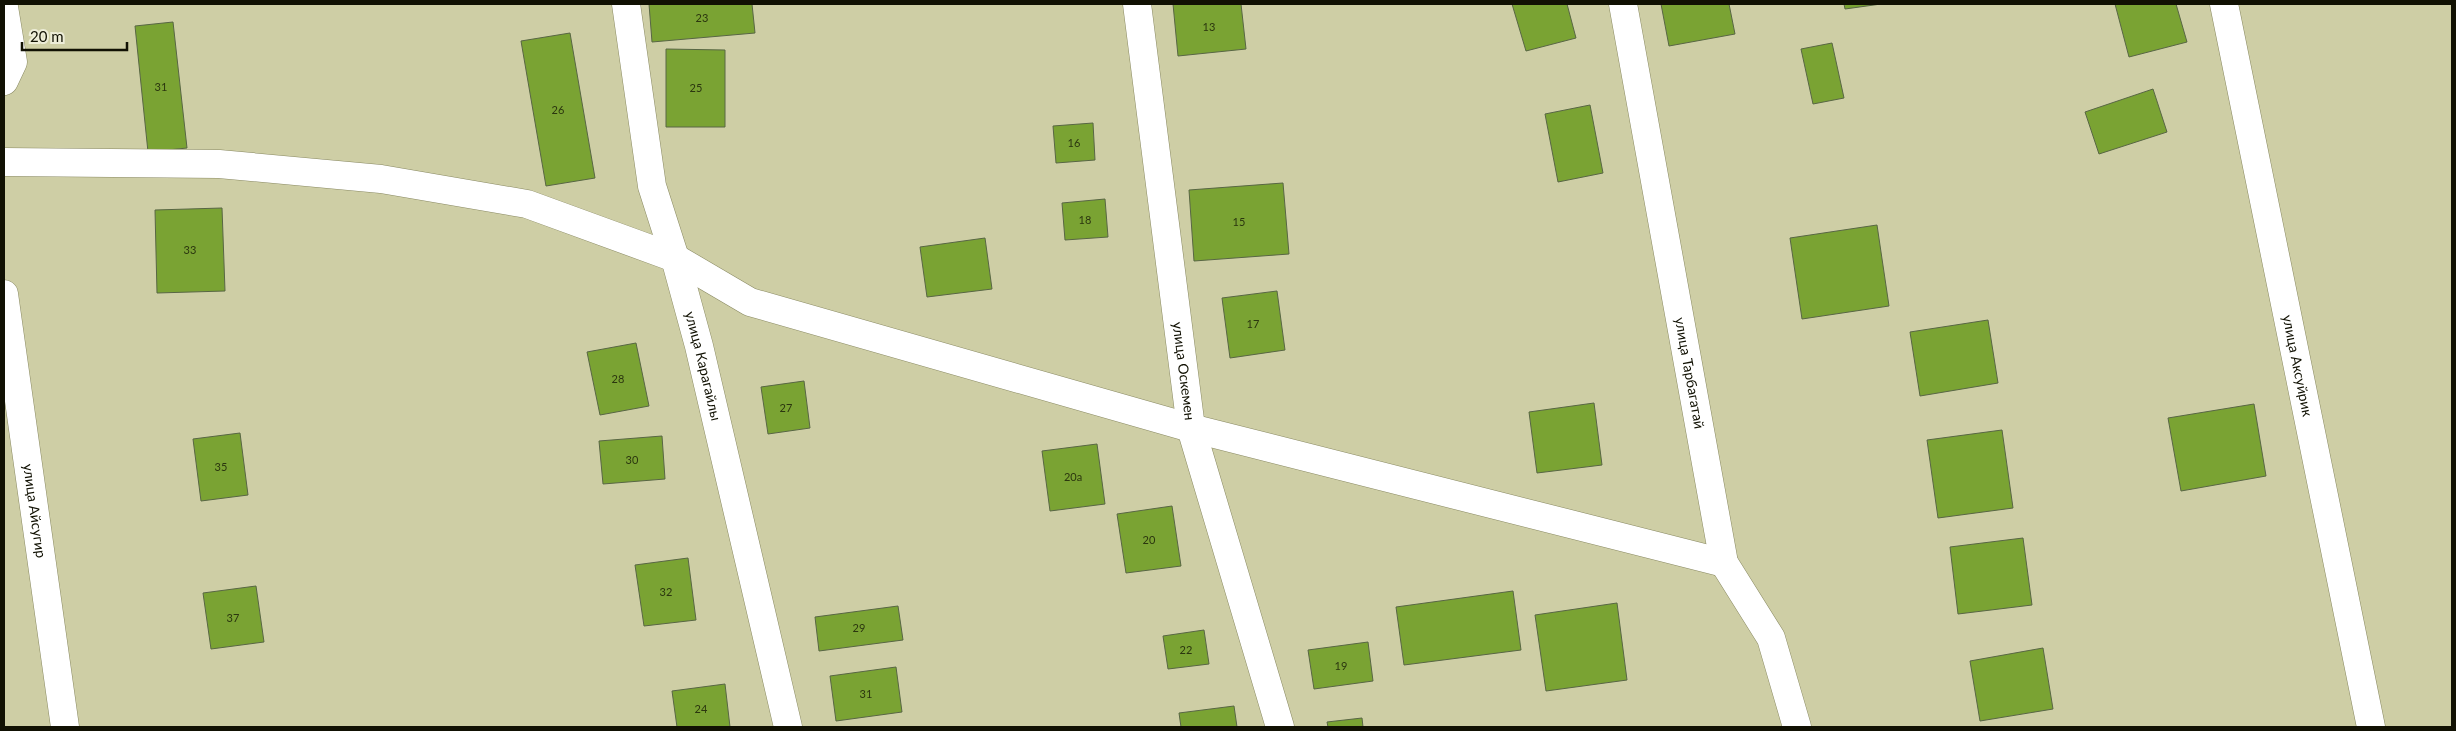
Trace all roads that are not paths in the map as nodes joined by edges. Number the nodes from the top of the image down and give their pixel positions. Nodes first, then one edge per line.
1 (626, 4) edge
2 (1137, 4) edge
3 (1623, 4) edge
4 (2224, 4) edge
5 (4, 7) edge
6 (4, 81) edge
7 (4, 162) edge
8 (675, 258) junction
9 (4, 294) edge
10 (1190, 428) junction
11 (1724, 563) junction
12 (65, 727) edge
13 (788, 727) edge
14 (1280, 727) edge
15 (1797, 727) edge
16 (2371, 727) edge

1 - 8 street, улица Карагайлы
2 - 10 street, улица Оскемен
3 - 11 street, улица Тарбагатай
4 - 16 street, улица Аксуйрик
5 - 6 street
7 - 8 street
8 - 10 street
8 - 13 street, улица Карагайлы
9 - 12 street, улица Айсугир
10 - 11 street
10 - 14 street, улица Оскемен
11 - 15 street, улица Тарбагатай

